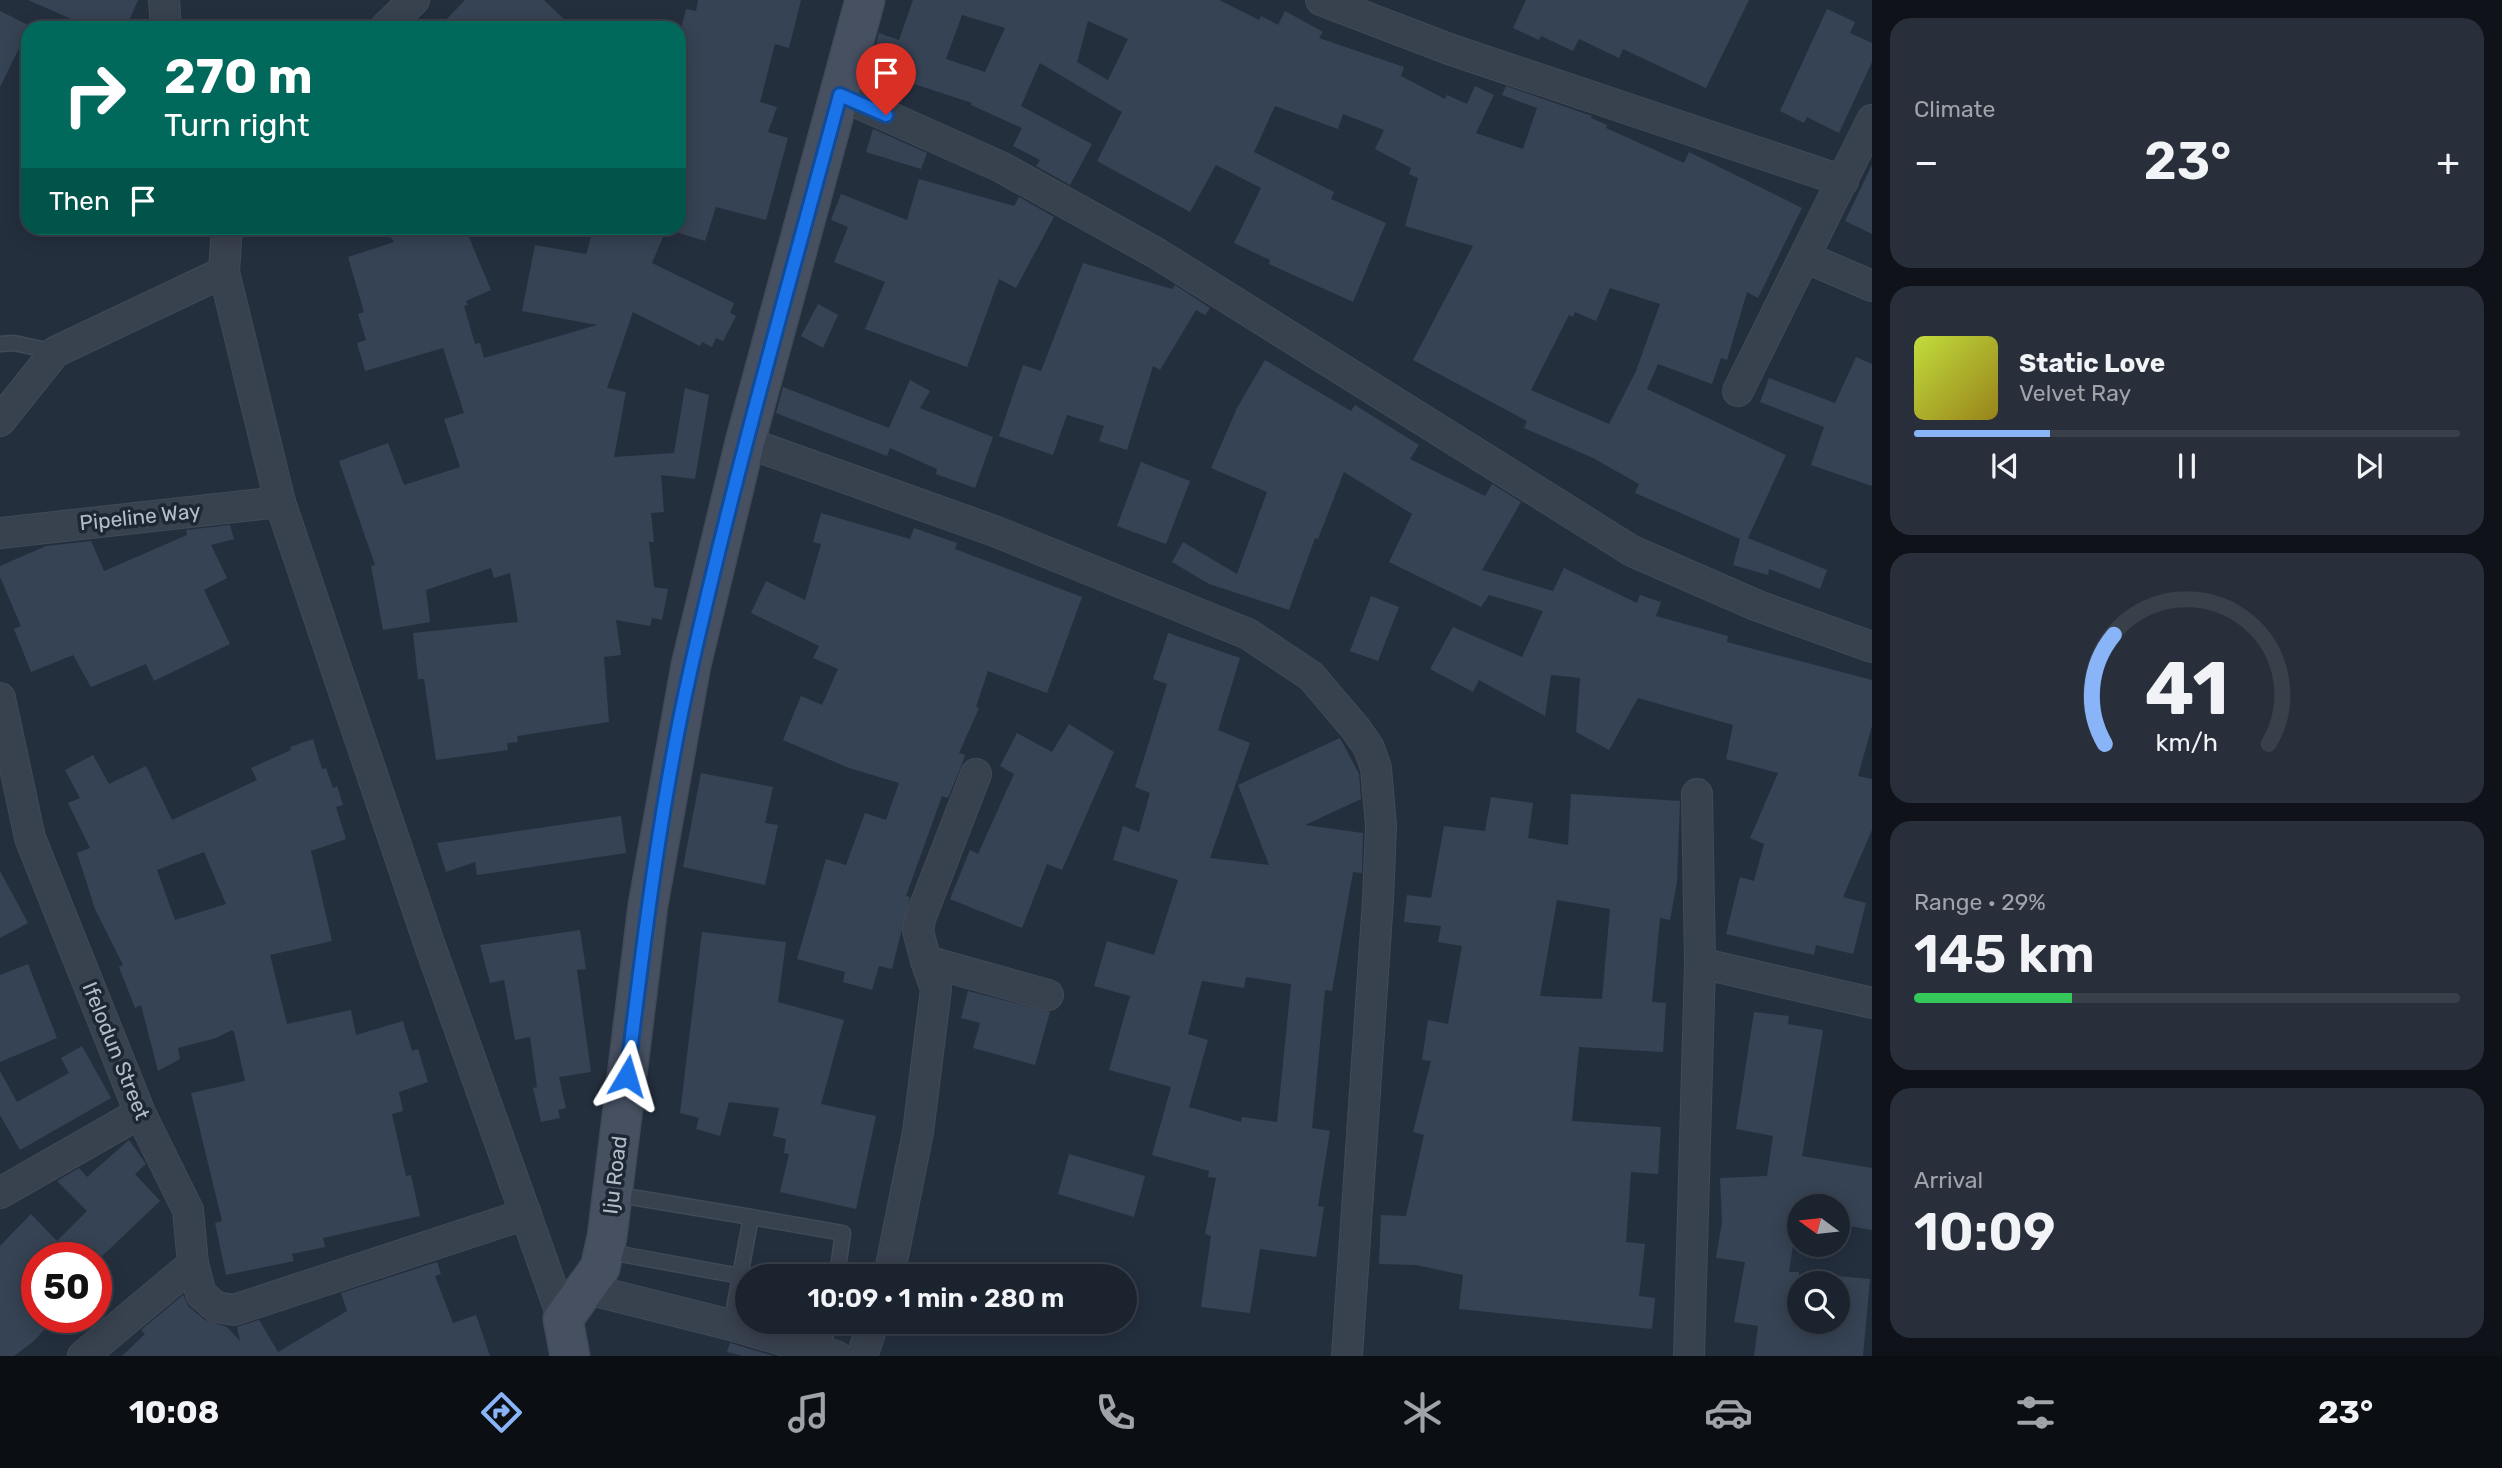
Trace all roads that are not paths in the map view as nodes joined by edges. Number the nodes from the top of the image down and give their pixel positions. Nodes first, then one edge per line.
1 (164, 0) edge
2 (414, 0) edge
3 (865, 0) edge
4 (1321, 0) edge
5 (166, 21) edge
6 (392, 21) edge
7 (840, 95) junction
8 (1872, 120) edge
9 (1843, 181) junction
10 (227, 235) edge
11 (1807, 258) junction
12 (224, 272) junction
13 (1872, 286) edge
14 (0, 344) edge
15 (55, 352) junction
16 (1738, 391) dead end
17 (0, 421) edge
18 (745, 442) junction
19 (280, 502) junction
20 (0, 533) edge
21 (1872, 647) edge
22 (0, 698) edge
23 (976, 774) dead end
24 (1697, 794) dead end
25 (926, 961) junction
26 (1700, 963) junction
27 (1048, 995) dead end
28 (1872, 1003) edge
29 (140, 1113) junction
30 (0, 1193) edge
31 (611, 1194) junction
32 (526, 1214) junction
33 (751, 1217) junction
34 (604, 1251) junction
35 (193, 1264) junction
36 (742, 1264) edge
37 (839, 1264) edge
38 (891, 1264) edge
39 (735, 1275) edge
40 (587, 1289) junction
41 (735, 1303) edge
42 (563, 1319) junction
43 (731, 1325) junction
44 (828, 1334) edge
45 (870, 1334) edge
46 (829, 1354) edge
47 (83, 1356) edge
48 (570, 1356) edge
49 (862, 1356) edge
50 (1347, 1356) edge
51 (1689, 1356) edge

1 - 5 street
2 - 6 street
3 - 7 main road, Iju Road
4 - 9 street
7 - 18 main road, Iju Road
7 - 21 street
8 - 9 street
9 - 11 street
10 - 12 street
11 - 13 street
11 - 16 street
12 - 15 street
12 - 19 street
14 - 15 lane
15 - 17 street
18 - 31 main road, Iju Road
18 - 50 street
19 - 20 street, Pipeline Way
19 - 32 street
22 - 29 street, Ifelodun Street
23 - 25 street
24 - 26 street
25 - 27 street
25 - 38 street
26 - 28 street
26 - 51 street
29 - 30 street
29 - 35 street, Ifelodun Street
31 - 33 lane
31 - 34 main road, Iju Road
32 - 35 street, Ifelodun Street
32 - 42 street
33 - 36 lane
33 - 37 lane
34 - 39 lane
34 - 40 main road, Iju Road
35 - 47 street
40 - 42 main road, Iju Road
40 - 43 street
41 - 43 lane
42 - 48 main road
43 - 46 street
44 - 46 lane
45 - 49 street

